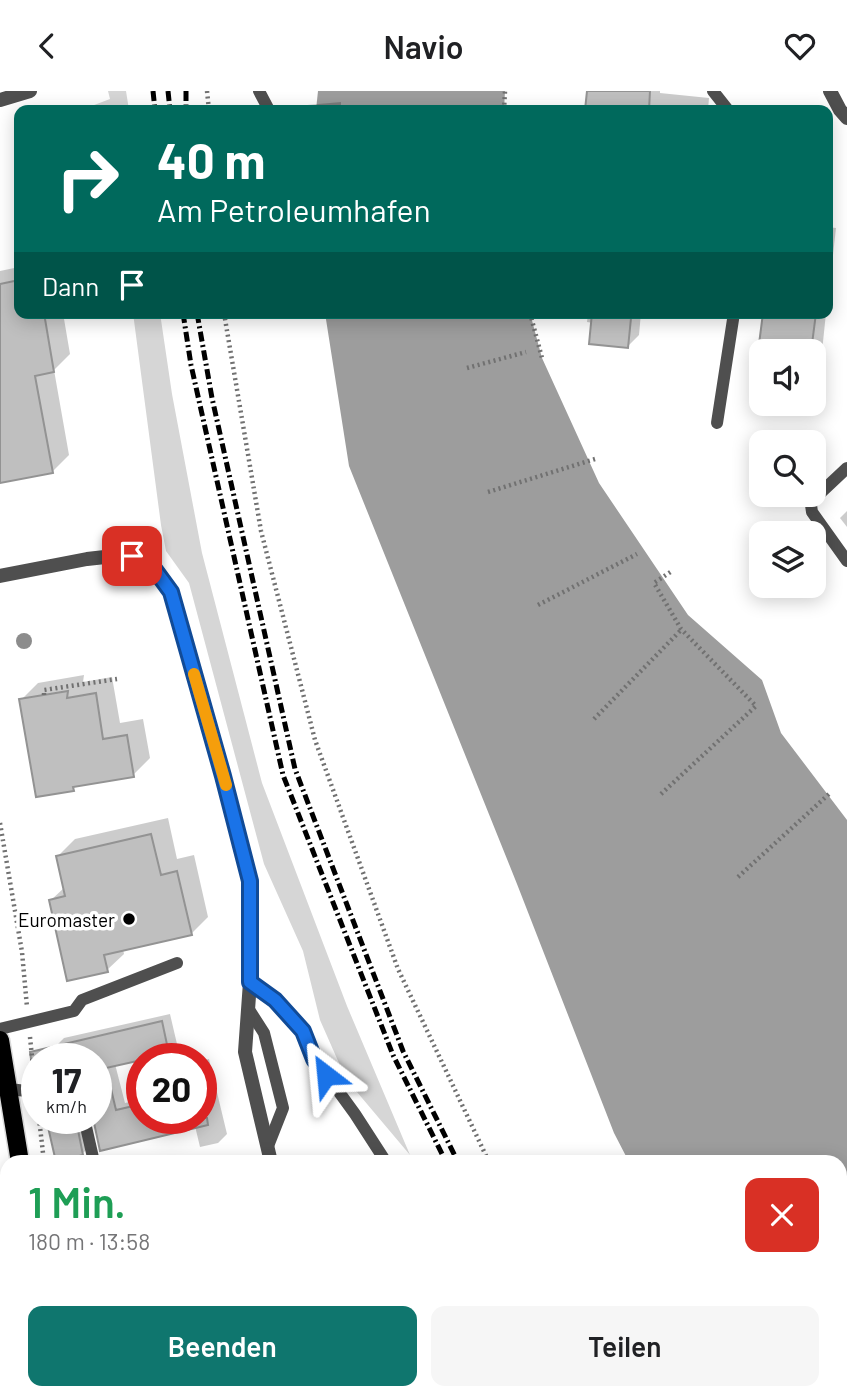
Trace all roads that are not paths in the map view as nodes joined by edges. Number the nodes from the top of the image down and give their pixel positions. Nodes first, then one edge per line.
1 (30, 91) edge
2 (713, 91) edge
3 (830, 91) edge
4 (0, 100) edge
5 (724, 105) edge
6 (847, 118) edge
7 (733, 319) edge
8 (717, 423) dead end
9 (847, 468) edge
10 (847, 561) edge
11 (0, 576) edge
12 (177, 963) dead end
13 (250, 982) junction
14 (248, 1008) junction
15 (0, 1029) edge
16 (1, 1046) edge
17 (8, 1089) junction
18 (21, 1090) edge
19 (88, 1134) edge
20 (268, 1146) junction
21 (19, 1155) edge
22 (92, 1155) edge
23 (270, 1155) edge
24 (381, 1155) edge

1 - 4 street
2 - 5 lane
3 - 6 street
7 - 8 lane
9 - 10 lane
11 - 13 street
12 - 15 lane
13 - 14 street
13 - 24 lane
14 - 20 street
14 - 20 lane
16 - 17 main road
17 - 18 lane
17 - 21 main road
19 - 22 lane
20 - 23 street

